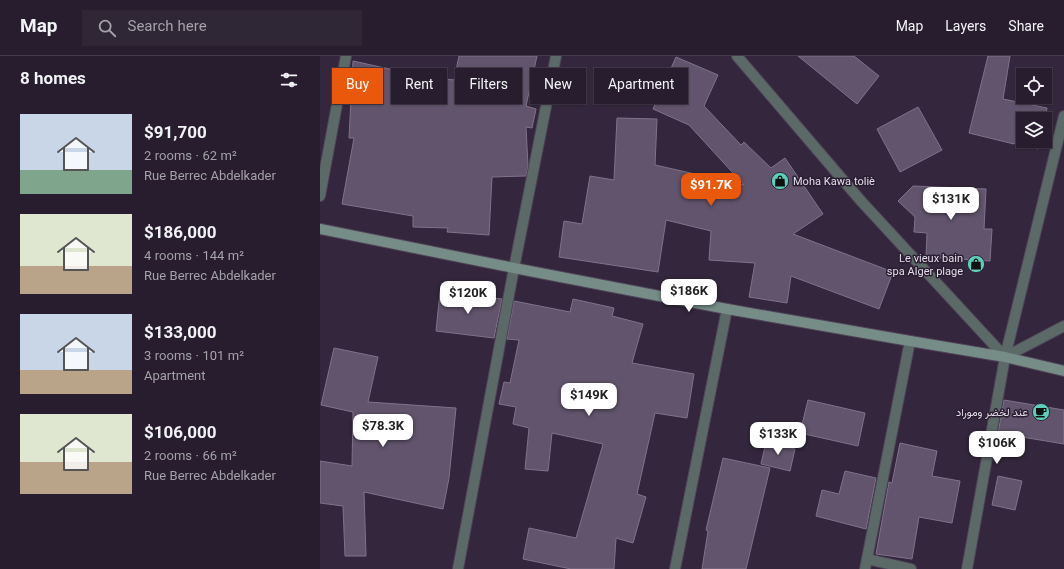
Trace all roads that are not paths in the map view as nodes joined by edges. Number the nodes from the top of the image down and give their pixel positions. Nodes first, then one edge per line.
1 (346, 56) edge
2 (556, 56) edge
3 (737, 56) edge
4 (1064, 116) edge
5 (320, 196) edge
6 (320, 229) edge
7 (514, 268) junction
8 (727, 309) junction
9 (1064, 326) edge
10 (910, 341) junction
11 (1005, 356) junction
12 (1064, 371) edge
13 (866, 564) edge
14 (458, 569) edge
15 (674, 569) edge
16 (911, 569) edge
17 (966, 569) edge

1 - 5 street
2 - 7 street
3 - 11 street
4 - 11 street
6 - 7 street
7 - 8 street
7 - 14 street
8 - 10 street
8 - 15 street
9 - 11 street
10 - 11 street
10 - 13 street
11 - 12 street
11 - 17 street
13 - 16 street

